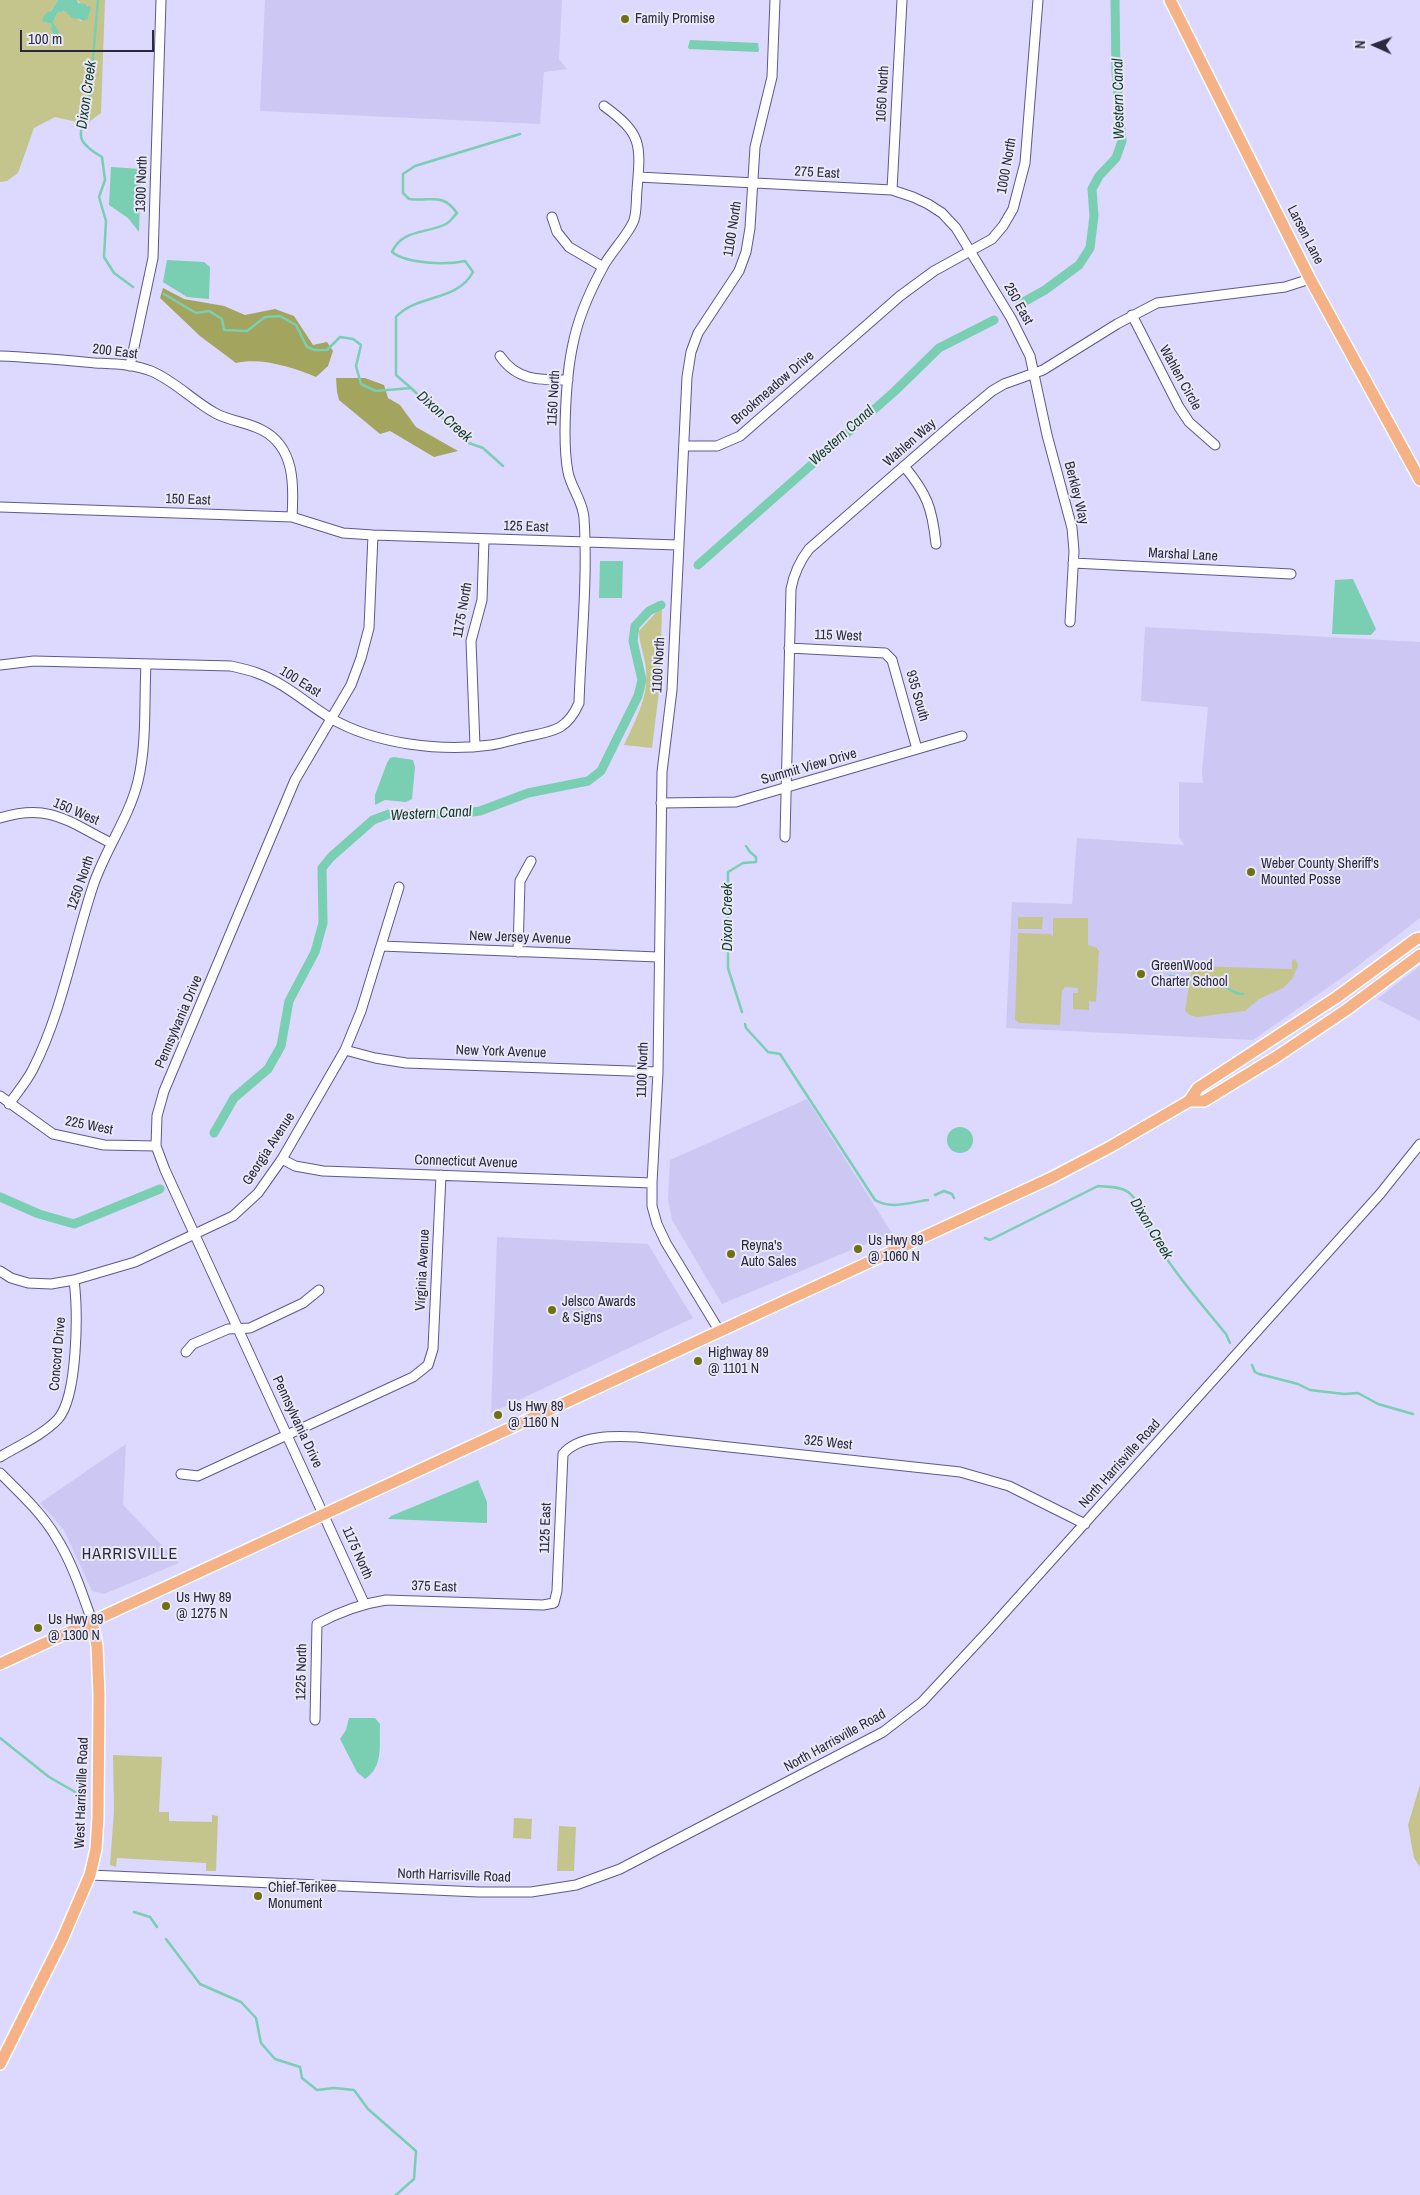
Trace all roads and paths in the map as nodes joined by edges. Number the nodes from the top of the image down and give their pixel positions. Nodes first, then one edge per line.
1 (161, 0) edge
2 (775, 0) edge
3 (902, 0) edge
4 (1038, 0) edge
5 (1170, 0) edge
6 (604, 106) dead end
7 (638, 178) junction
8 (753, 184) junction
9 (892, 190) junction
10 (552, 217) dead end
11 (970, 251) junction
12 (603, 267) junction
13 (1310, 279) junction
14 (1132, 316) junction
15 (845, 344) joint
16 (0, 356) edge
17 (500, 356) dead end
18 (130, 366) junction
19 (1034, 374) junction
20 (568, 380) junction
21 (1215, 445) dead end
22 (684, 446) junction
23 (904, 466) junction
24 (1420, 480) edge
25 (0, 508) edge
26 (292, 517) junction
27 (373, 535) junction
28 (484, 539) junction
29 (585, 543) junction
30 (936, 544) dead end
31 (678, 545) junction
32 (1073, 563) junction
33 (1291, 574) dead end
34 (1070, 622) dead end
35 (789, 648) junction
36 (885, 653) joint
37 (146, 664) junction
38 (0, 665) edge
39 (573, 716) joint
40 (332, 718) junction
41 (962, 736) dead end
42 (475, 746) junction
43 (917, 749) junction
44 (786, 789) junction
45 (661, 803) junction
46 (0, 818) edge
47 (785, 838) dead end
48 (111, 842) junction
49 (531, 861) dead end
50 (399, 887) dead end
51 (1420, 938) edge
52 (381, 946) junction
53 (518, 952) junction
54 (1420, 955) edge
55 (658, 957) junction
56 (345, 1050) junction
57 (658, 1072) junction
58 (0, 1096) edge
59 (1189, 1101) junction
60 (9, 1104) junction
61 (1420, 1144) edge
62 (156, 1146) junction
63 (282, 1159) junction
64 (441, 1175) junction
65 (652, 1183) junction
66 (195, 1235) junction
67 (0, 1271) edge
68 (74, 1280) junction
69 (319, 1290) dead end
70 (238, 1329) junction
71 (720, 1332) junction
72 (186, 1352) dead end
73 (288, 1435) junction
74 (563, 1454) joint
75 (0, 1457) edge
76 (0, 1473) edge
77 (181, 1474) dead end
78 (325, 1515) junction
79 (1085, 1524) junction
80 (364, 1603) junction
81 (554, 1603) joint
82 (92, 1621) junction
83 (316, 1624) joint
84 (0, 1664) edge
85 (315, 1720) dead end
86 (90, 1875) junction
87 (0, 2064) edge

1 - 18 street, 1300 North
2 - 8 street, 1100 North
3 - 9 street, 1050 North
4 - 11 street, 1000 North
5 - 13 main road, Larsen Lane
6 - 7 street, 1150 North
7 - 8 street, 275 East
7 - 12 street, 1150 North
8 - 9 street, 275 East
8 - 22 street, 1100 North
9 - 11 street, 275 East
10 - 12 street
11 - 15 street, 1000 North
11 - 19 street, 250 East
12 - 20 street, 1150 North
13 - 14 street, Wahlen Way
13 - 24 main road, Larsen Lane
14 - 19 street, Wahlen Way
14 - 21 street, Wahlen Circle
15 - 22 street, Brookmeadow Drive
16 - 18 street, 200 East
17 - 20 street
18 - 26 street, 200 East
19 - 23 street, Wahlen Way
19 - 32 street, Berkley Way
20 - 29 street, 1150 North
22 - 31 street, 1100 North
23 - 30 street
23 - 35 street, Wahlen Way
25 - 26 street, 150 East
26 - 27 street, 150 East
27 - 28 street, 125 East
27 - 40 street, Pennsylvania Drive
28 - 29 street, 125 East
28 - 42 street, 1175 North
29 - 31 street, 125 East
29 - 39 street, 1150 North
31 - 45 street, 1100 North
32 - 33 street, Marshal Lane
32 - 34 street, Berkley Way
35 - 36 street, 115 West
35 - 44 street, Wahlen Way
36 - 43 street, 935 South
37 - 38 street, 100 East
37 - 40 street, 100 East
37 - 48 street, 1250 North
39 - 42 street, 100 East
40 - 42 street, 100 East
40 - 62 street, Pennsylvania Drive
41 - 43 street, Summit View Drive
43 - 44 street, Summit View Drive
44 - 45 street, Summit View Drive
44 - 47 street, Wahlen Way
45 - 55 street, 1100 North
46 - 48 street, 150 West
48 - 60 street, 1250 North
49 - 53 street
50 - 52 street, Georgia Avenue
51 - 59 main road
52 - 53 street, New Jersey Avenue
52 - 56 street, Georgia Avenue
53 - 55 street, New Jersey Avenue
54 - 59 main road
55 - 57 street, 1100 North
56 - 57 street, New York Avenue
56 - 63 street, Georgia Avenue
57 - 65 street, 1100 North
58 - 60 street, 225 West
59 - 71 main road
60 - 62 street, 225 West
61 - 79 street, North Harrisville Road
62 - 66 street, Pennsylvania Drive
63 - 64 street, Connecticut Avenue
63 - 66 street, Georgia Avenue
64 - 65 street, Connecticut Avenue
64 - 73 street, Virginia Avenue
65 - 71 street, 1100 North
66 - 68 street, Georgia Avenue
66 - 70 street, Pennsylvania Drive
67 - 68 street, Georgia Avenue
68 - 75 street, Concord Drive
69 - 70 street
70 - 72 street
70 - 73 street, Pennsylvania Drive
71 - 78 main road
73 - 77 street
73 - 78 street, Pennsylvania Drive
74 - 79 street, 325 West
74 - 81 street, 1125 East
76 - 82 street
78 - 80 street, 1175 North
78 - 82 main road
79 - 86 street, North Harrisville Road
80 - 81 street, 375 East
80 - 83 street, 375 East
82 - 84 main road
82 - 86 main road, West Harrisville Road
83 - 85 street, 1225 North
86 - 87 main road, West Harrisville Road

